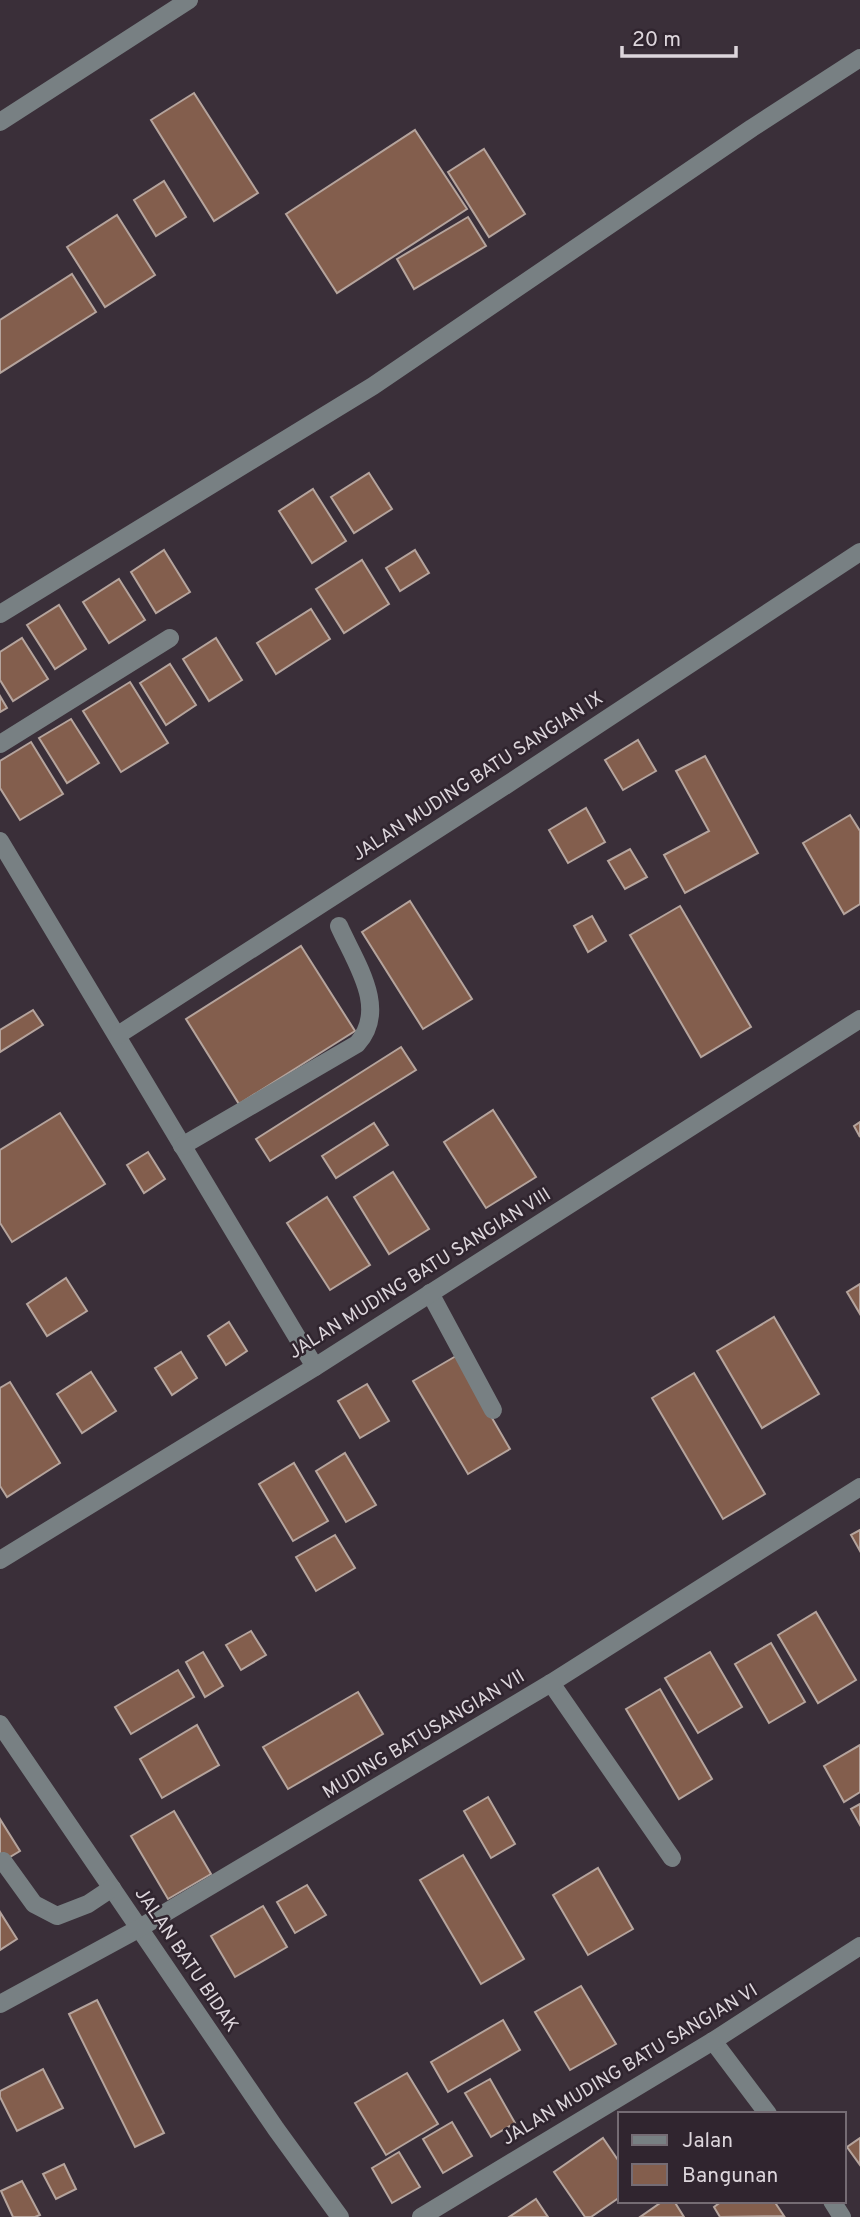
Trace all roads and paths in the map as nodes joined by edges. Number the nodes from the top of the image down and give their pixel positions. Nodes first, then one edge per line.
1 (189, 0) edge
2 (860, 58) edge
3 (0, 122) edge
4 (860, 552) edge
5 (0, 614) edge
6 (170, 638) dead end
7 (0, 744) edge
8 (0, 841) edge
9 (339, 926) dead end
10 (860, 1019) edge
11 (118, 1035) junction
12 (183, 1146) junction
13 (430, 1293) junction
14 (315, 1367) junction
15 (493, 1410) dead end
16 (860, 1487) edge
17 (0, 1560) edge
18 (551, 1683) junction
19 (3, 1735) edge
20 (671, 1858) dead end
21 (3, 1861) dead end
22 (113, 1888) junction
23 (138, 1929) junction
24 (860, 1947) edge
25 (0, 2004) edge
26 (713, 2041) junction
27 (766, 2112) edge
28 (340, 2217) edge
29 (421, 2217) edge

1 - 3 street
2 - 5 street
4 - 11 street, JALAN MUDING BATU SANGIAN IX
6 - 7 street
8 - 11 street
9 - 12 street
10 - 13 street, JALAN MUDING BATU SANGIAN VIII
11 - 12 street
12 - 14 street
13 - 14 street, JALAN MUDING BATU SANGIAN VIII
13 - 15 street
14 - 17 street, JALAN MUDING BATU SANGIAN VIII
16 - 18 street, MUDING BATUSANGIAN VII
18 - 20 street
18 - 23 street, MUDING BATUSANGIAN VII
19 - 22 street, JALAN BATU BIDAK
21 - 22 street
22 - 23 street, JALAN BATU BIDAK
23 - 25 street, MUDING BATUSANGIAN VII
23 - 28 street, JALAN BATU BIDAK
24 - 26 street, JALAN MUDING BATU SANGIAN VI
26 - 27 street
26 - 29 street, JALAN MUDING BATU SANGIAN VI

